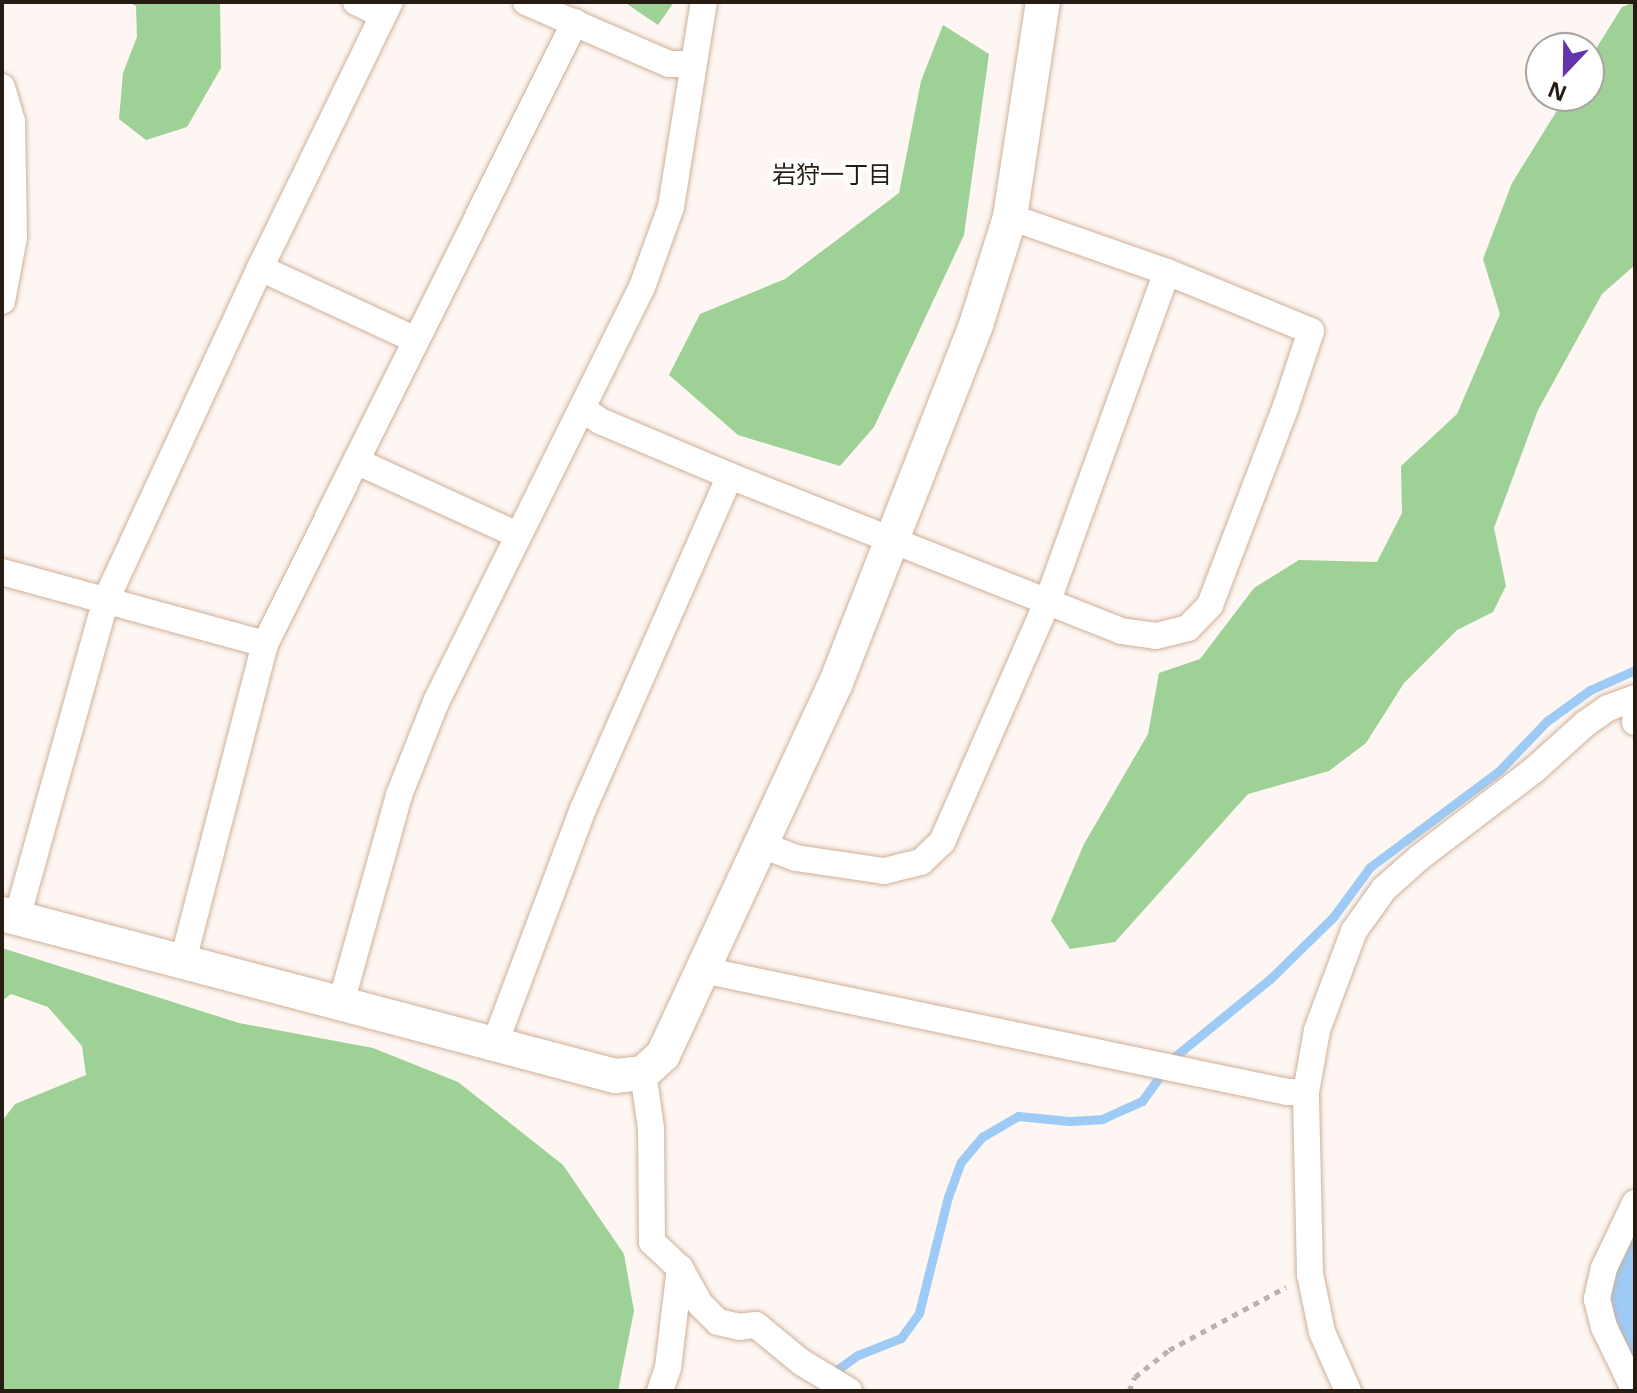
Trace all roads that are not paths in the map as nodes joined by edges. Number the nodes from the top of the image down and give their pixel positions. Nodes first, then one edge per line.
1 (356, 2) edge
2 (526, 2) edge
3 (704, 2) edge
4 (1043, 2) edge
5 (387, 9) edge
6 (575, 22) junction
7 (693, 64) junction
8 (2, 87) edge
9 (1010, 217) junction
10 (260, 268) junction
11 (1167, 272) junction
12 (2, 301) edge
13 (414, 339) junction
14 (583, 409) junction
15 (356, 461) junction
16 (730, 476) junction
17 (518, 535) junction
18 (894, 542) junction
19 (2, 572) edge
20 (105, 602) junction
21 (1047, 603) junction
22 (265, 644) junction
23 (1635, 698) edge
24 (762, 845) junction
25 (9, 916) edge
26 (183, 961) junction
27 (703, 970) junction
28 (341, 1003) junction
29 (495, 1043) junction
30 (643, 1073) junction
31 (1306, 1092) junction
32 (1632, 1218) edge
33 (680, 1268) junction
34 (660, 1391) edge
35 (849, 1391) edge
36 (1348, 1391) edge
37 (1635, 1391) edge

1 - 5 street
2 - 6 street
3 - 7 street
4 - 9 street
5 - 10 street
6 - 7 street
6 - 13 street
7 - 14 street
8 - 12 street
9 - 11 street
9 - 18 street
10 - 13 street
10 - 20 street
11 - 21 street
11 - 21 street
13 - 15 street
14 - 16 street
14 - 17 street
15 - 17 street
15 - 22 street
16 - 18 street
16 - 29 street
17 - 28 street
18 - 21 street
18 - 24 street
19 - 20 street
20 - 22 street
20 - 25 street
21 - 24 street
22 - 26 street
23 - 31 street
24 - 27 street
25 - 26 street
26 - 28 street
27 - 30 street
27 - 31 street
28 - 29 street
29 - 30 street
30 - 33 street
31 - 36 street
32 - 37 street
33 - 34 street
33 - 35 street

